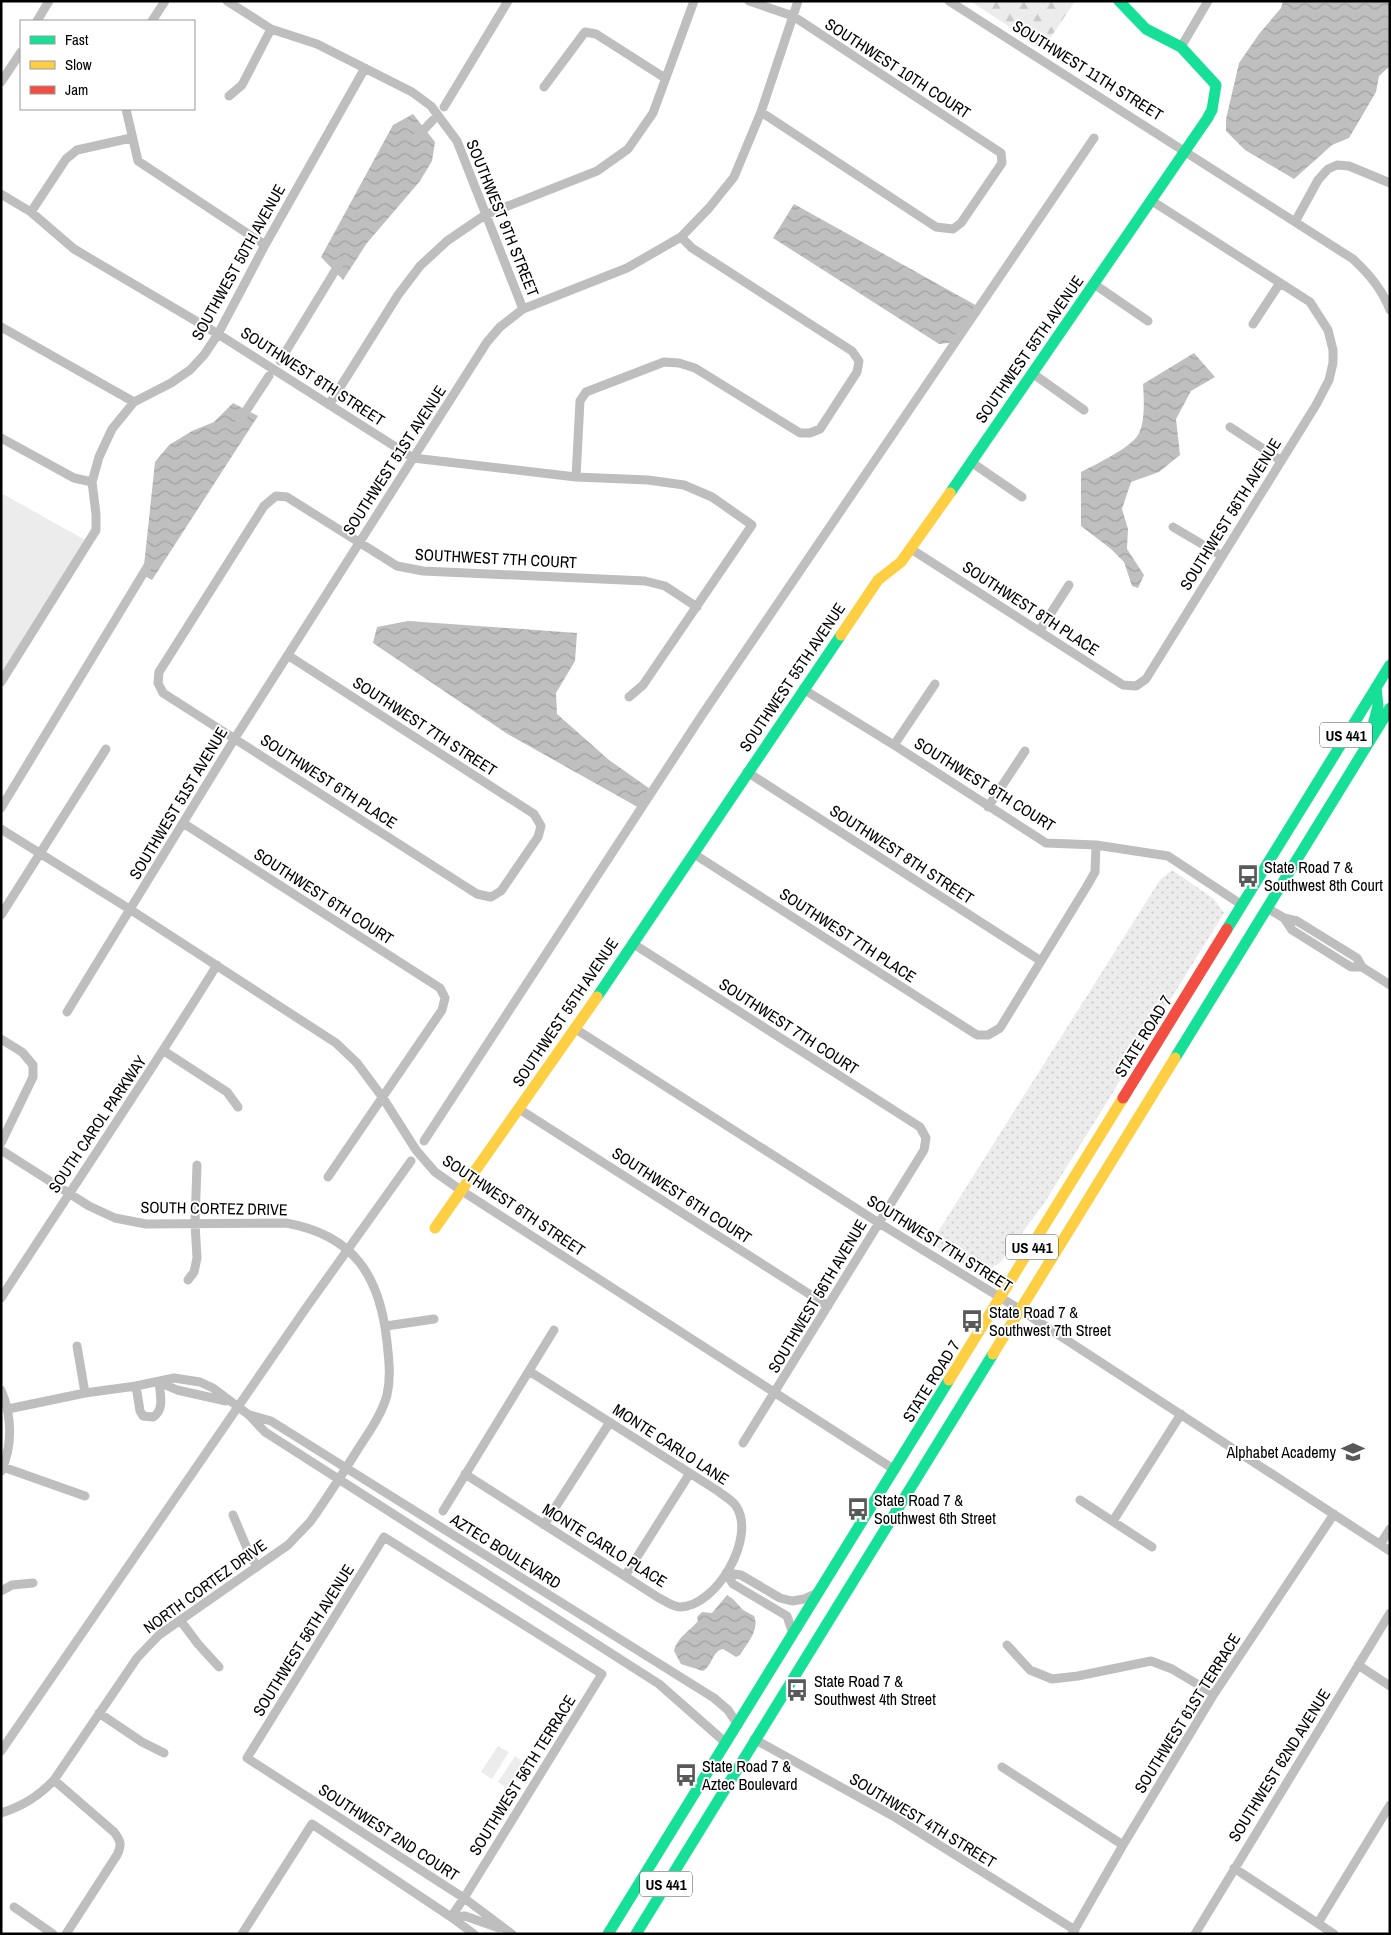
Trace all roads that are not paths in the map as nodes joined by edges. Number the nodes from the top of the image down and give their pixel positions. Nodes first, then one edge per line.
1 (49, 1) edge
2 (165, 1) edge
3 (227, 1) edge
4 (694, 1) edge
5 (749, 1) edge
6 (798, 1) edge
7 (949, 1) edge
8 (1119, 1) edge
9 (1208, 1) edge
10 (793, 16) junction
11 (38, 20) edge
12 (153, 20) edge
13 (271, 29) junction
14 (1181, 47) junction
15 (20, 54) edge
16 (365, 68) junction
17 (664, 78) junction
18 (1, 82) edge
19 (544, 86) dead end
20 (229, 96) dead end
21 (126, 110) edge
22 (761, 112) junction
23 (131, 138) junction
24 (1185, 151) junction
25 (1388, 180) edge
26 (1, 194) edge
27 (1152, 201) junction
28 (31, 212) junction
29 (485, 215) junction
30 (1295, 222) junction
31 (681, 237) junction
32 (265, 245) junction
33 (1280, 283) junction
34 (1094, 284) junction
35 (523, 309) junction
36 (1390, 310) edge
37 (1148, 321) dead end
38 (1253, 324) dead end
39 (1, 326) edge
40 (218, 334) junction
41 (1032, 373) junction
42 (134, 402) junction
43 (329, 405) junction
44 (1084, 410) dead end
45 (1230, 427) dead end
46 (1, 438) edge
47 (413, 458) junction
48 (1280, 460) junction
49 (971, 462) junction
50 (576, 477) junction
51 (92, 482) junction
52 (1022, 497) dead end
53 (1173, 527) dead end
54 (359, 543) junction
55 (911, 549) junction
56 (1222, 556) junction
57 (1069, 585) dead end
58 (697, 607) junction
59 (1040, 630) junction
60 (289, 656) junction
61 (1390, 665) edge
62 (1, 682) edge
63 (158, 683) joint
64 (935, 684) dead end
65 (1136, 686) joint
66 (1376, 687) junction
67 (803, 689) junction
68 (629, 697) dead end
69 (1390, 708) edge
70 (235, 738) junction
71 (894, 745) junction
72 (106, 749) dead end
73 (1364, 749) junction
74 (1025, 751) dead end
75 (747, 772) junction
76 (988, 807) junction
77 (183, 823) junction
78 (1, 829) edge
79 (1096, 845) junction
80 (40, 853) junction
81 (694, 854) junction
82 (1264, 872) junction
83 (490, 897) joint
84 (1242, 905) junction
85 (1266, 908) junction
86 (131, 910) junction
87 (1, 915) edge
88 (632, 943) junction
89 (1239, 952) junction
90 (1041, 961) junction
91 (217, 965) junction
92 (1390, 985) edge
93 (67, 1012) dead end
94 (574, 1028) junction
95 (1, 1039) edge
96 (164, 1051) junction
97 (383, 1098) junction
98 (238, 1107) dead end
99 (519, 1108) junction
100 (926, 1138) joint
101 (1, 1143) edge
102 (1, 1150) edge
103 (196, 1165) dead end
104 (328, 1177) dead end
105 (462, 1191) junction
106 (69, 1194) junction
107 (195, 1223) junction
108 (879, 1223) junction
109 (435, 1228) dead end
110 (188, 1280) dead end
111 (1, 1298) edge
112 (1001, 1298) junction
113 (828, 1306) junction
114 (1019, 1309) junction
115 (434, 1319) dead end
116 (386, 1326) junction
117 (554, 1330) dead end
118 (77, 1346) dead end
119 (529, 1370) junction
120 (159, 1382) junction
121 (136, 1386) junction
122 (1, 1390) edge
123 (85, 1392) junction
124 (775, 1393) junction
125 (8, 1409) junction
126 (1181, 1414) junction
127 (249, 1415) junction
128 (610, 1422) junction
129 (743, 1443) dead end
130 (346, 1468) junction
131 (2, 1469) edge
132 (895, 1470) junction
133 (690, 1473) junction
134 (465, 1474) junction
135 (339, 1479) junction
136 (85, 1496) dead end
137 (1080, 1500) dead end
138 (404, 1504) junction
139 (442, 1511) dead end
140 (894, 1512) junction
141 (1334, 1514) junction
142 (233, 1515) dead end
143 (397, 1516) junction
144 (1112, 1521) junction
145 (544, 1524) junction
146 (1390, 1529) edge
147 (1381, 1543) junction
148 (1152, 1547) dead end
149 (1390, 1551) edge
150 (257, 1567) junction
151 (726, 1573) junction
152 (625, 1576) junction
153 (33, 1583) dead end
154 (1, 1591) edge
155 (820, 1592) junction
156 (1390, 1613) edge
157 (180, 1620) junction
158 (793, 1634) junction
159 (1007, 1645) dead end
160 (1358, 1665) junction
161 (219, 1667) dead end
162 (602, 1674) joint
163 (1390, 1686) edge
164 (1214, 1694) junction
165 (755, 1696) junction
166 (99, 1713) junction
167 (738, 1725) junction
168 (752, 1730) junction
169 (726, 1744) junction
170 (164, 1753) dead end
171 (247, 1758) joint
172 (1002, 1767) dead end
173 (732, 1775) junction
174 (54, 1780) junction
175 (1390, 1805) edge
176 (1, 1813) edge
177 (1123, 1845) junction
178 (1234, 1868) junction
179 (464, 1898) junction
180 (14, 1906) dead end
181 (451, 1917) junction
182 (1318, 1923) junction
183 (492, 1926) junction
184 (1073, 1932) edge
185 (53, 1934) edge
186 (66, 1934) edge
187 (242, 1934) edge
188 (474, 1934) edge
189 (487, 1934) edge
190 (512, 1934) edge
191 (608, 1934) edge
192 (636, 1934) edge
193 (1194, 1934) edge
194 (1334, 1934) edge

1 - 11 street
2 - 12 street
3 - 13 street, SOUTHWEST 9TH STREET
4 - 17 street
5 - 10 street, SOUTHWEST 10TH COURT
6 - 10 street, SOUTHWEST 51ST AVENUE
7 - 24 street, SOUTHWEST 11TH STREET
8 - 14 main road
9 - 14 street
10 - 22 street, SOUTHWEST 51ST AVENUE
10 - 22 street, SOUTHWEST 10TH COURT
13 - 16 street, SOUTHWEST 9TH STREET
13 - 20 street
14 - 24 main road
15 - 18 street
16 - 29 street, SOUTHWEST 9TH STREET
16 - 32 street, SOUTHWEST 50TH AVENUE
17 - 19 street
17 - 29 street
21 - 23 street
22 - 31 street, SOUTHWEST 51ST AVENUE
23 - 28 street
23 - 32 street
24 - 27 main road, SOUTHWEST 55TH AVENUE
24 - 30 street, SOUTHWEST 11TH STREET
25 - 30 street
26 - 28 street, SOUTHWEST 8TH STREET
27 - 33 street
27 - 34 main road, SOUTHWEST 55TH AVENUE
28 - 40 street, SOUTHWEST 8TH STREET
29 - 35 street, SOUTHWEST 9TH STREET
29 - 43 street
30 - 36 street, SOUTHWEST 11TH STREET
31 - 35 street, SOUTHWEST 51ST AVENUE
31 - 50 street
32 - 40 street, SOUTHWEST 50TH AVENUE
33 - 38 street
33 - 48 street, SOUTHWEST 56TH AVENUE
34 - 37 street
34 - 41 main road, SOUTHWEST 55TH AVENUE
35 - 47 street, SOUTHWEST 51ST AVENUE
39 - 42 street
40 - 42 street, SOUTHWEST 50TH AVENUE
40 - 43 street, SOUTHWEST 8TH STREET
41 - 44 street
41 - 49 main road, SOUTHWEST 55TH AVENUE
42 - 51 street, SOUTHWEST 50TH AVENUE
43 - 47 street, SOUTHWEST 8TH STREET
45 - 48 street
46 - 51 street
47 - 50 street, SOUTHWEST 8TH STREET
47 - 54 street, SOUTHWEST 51ST AVENUE
48 - 56 street, SOUTHWEST 56TH AVENUE
49 - 52 street
49 - 55 main road, SOUTHWEST 55TH AVENUE
50 - 58 street, SOUTHWEST 8TH STREET
51 - 62 street, SOUTHWEST 50TH AVENUE
53 - 56 street
54 - 58 street, SOUTHWEST 7TH COURT
54 - 60 street, SOUTHWEST 51ST AVENUE
54 - 63 street, SOUTHWEST 7TH COURT
55 - 59 street, SOUTHWEST 8TH PLACE
55 - 67 main road, SOUTHWEST 55TH AVENUE
56 - 65 street, SOUTHWEST 56TH AVENUE
57 - 59 street
58 - 68 street
59 - 65 street, SOUTHWEST 8TH PLACE
60 - 70 street, SOUTHWEST 51ST AVENUE
60 - 83 street, SOUTHWEST 7TH STREET
61 - 66 main road, STATE ROAD 7 / US 441
63 - 70 street, SOUTHWEST 6TH PLACE
64 - 71 street
66 - 73 main road
66 - 82 main road, STATE ROAD 7 / US 441
67 - 71 street, SOUTHWEST 8TH COURT
67 - 75 main road, SOUTHWEST 55TH AVENUE
69 - 73 main road, US 441
70 - 77 street, SOUTHWEST 51ST AVENUE
70 - 83 street, SOUTHWEST 6TH PLACE
71 - 76 street, SOUTHWEST 8TH COURT
72 - 80 street
73 - 85 main road, US 441
74 - 76 street
75 - 81 main road, SOUTHWEST 55TH AVENUE
75 - 90 street, SOUTHWEST 8TH STREET
76 - 79 street, SOUTHWEST 8TH COURT
77 - 86 street, SOUTHWEST 51ST AVENUE
77 - 97 street, SOUTHWEST 6TH COURT
78 - 80 street, SOUTHWEST 6TH STREET
79 - 84 street, SOUTHWEST 8TH COURT
79 - 90 street
80 - 86 street, SOUTHWEST 6TH STREET
80 - 87 street
81 - 88 main road, SOUTHWEST 55TH AVENUE
81 - 90 street, SOUTHWEST 7TH PLACE
82 - 84 main road, STATE ROAD 7 / US 441
82 - 85 main road
84 - 89 main road
84 - 112 main road, STATE ROAD 7 / US 441
85 - 89 main road, US 441
85 - 92 street
86 - 91 street, SOUTHWEST 6TH STREET
86 - 93 street, SOUTHWEST 51ST AVENUE
88 - 94 main road, SOUTHWEST 55TH AVENUE
88 - 100 street, SOUTHWEST 7TH COURT
89 - 114 main road, US 441
91 - 96 street, SOUTH CAROL PARKWAY
91 - 97 street, SOUTHWEST 6TH STREET
94 - 99 main road, SOUTHWEST 55TH AVENUE
94 - 108 street, SOUTHWEST 7TH STREET
95 - 101 street
96 - 98 street
96 - 106 street, SOUTH CAROL PARKWAY
97 - 104 street
97 - 105 street, SOUTHWEST 6TH STREET
99 - 105 main road, SOUTHWEST 55TH AVENUE
99 - 113 street, SOUTHWEST 6TH COURT
100 - 108 street, SOUTHWEST 56TH AVENUE
102 - 106 street, SOUTH CORTEZ DRIVE
103 - 107 street
105 - 109 main road, SOUTHWEST 55TH AVENUE
105 - 124 street, SOUTHWEST 6TH STREET
106 - 107 street, SOUTH CORTEZ DRIVE
106 - 111 street, SOUTH CAROL PARKWAY
107 - 110 street
107 - 116 street, SOUTH CORTEZ DRIVE
108 - 112 street, SOUTHWEST 7TH STREET
108 - 113 street, SOUTHWEST 56TH AVENUE
112 - 114 street, SOUTHWEST 7TH STREET
112 - 132 main road, STATE ROAD 7 / US 441
113 - 124 street, SOUTHWEST 56TH AVENUE
114 - 126 street, SOUTHWEST 7TH STREET
114 - 140 main road, US 441
115 - 116 street
116 - 130 street, SOUTH CORTEZ DRIVE
117 - 119 street
118 - 123 street
119 - 128 street, MONTE CARLO LANE
119 - 134 street
120 - 121 street, AZTEC BOULEVARD
120 - 121 street
120 - 127 street, AZTEC BOULEVARD
121 - 123 street, AZTEC BOULEVARD
122 - 125 street
123 - 125 street, AZTEC BOULEVARD
124 - 129 street, SOUTHWEST 56TH AVENUE
124 - 132 street, SOUTHWEST 6TH STREET
125 - 131 street
126 - 141 street, SOUTHWEST 7TH STREET
126 - 144 street
127 - 130 street, AZTEC BOULEVARD
127 - 135 street, AZTEC BOULEVARD
128 - 133 street, MONTE CARLO LANE
128 - 145 street
130 - 135 street, NORTH CORTEZ DRIVE
130 - 138 street, AZTEC BOULEVARD
131 - 136 street
132 - 140 main road
132 - 155 main road, STATE ROAD 7 / US 441
133 - 151 street, MONTE CARLO LANE
133 - 152 street
134 - 139 street
134 - 145 street, MONTE CARLO PLACE
135 - 143 street, AZTEC BOULEVARD
135 - 150 street, NORTH CORTEZ DRIVE
137 - 144 street
138 - 143 street
138 - 167 street, AZTEC BOULEVARD
140 - 168 main road, US 441
141 - 147 street, SOUTHWEST 7TH STREET
141 - 164 street, SOUTHWEST 61ST TERRACE
142 - 150 street
143 - 169 street, AZTEC BOULEVARD
144 - 148 street
145 - 152 street, MONTE CARLO PLACE
146 - 147 street
147 - 149 street, SOUTHWEST 7TH STREET
150 - 157 street, NORTH CORTEZ DRIVE
151 - 152 street, MONTE CARLO PLACE
151 - 155 street
151 - 158 street
153 - 154 street
155 - 158 main road, STATE ROAD 7 / US 441
156 - 160 street, SOUTHWEST 62ND AVENUE
157 - 161 street
157 - 166 street, NORTH CORTEZ DRIVE
158 - 165 main road, STATE ROAD 7 / US 441
159 - 164 street
160 - 163 street
160 - 178 street, SOUTHWEST 62ND AVENUE
162 - 171 street, SOUTHWEST 56TH AVENUE
162 - 179 street, SOUTHWEST 56TH TERRACE
164 - 177 street, SOUTHWEST 61ST TERRACE
165 - 167 main road, STATE ROAD 7 / US 441
165 - 168 main road
166 - 170 street
166 - 174 street, NORTH CORTEZ DRIVE
167 - 169 main road, STATE ROAD 7 / US 441
167 - 173 main road
168 - 173 main road, US 441
168 - 184 street, SOUTHWEST 4TH STREET
169 - 191 main road, STATE ROAD 7 / US 441
171 - 179 street, SOUTHWEST 2ND COURT
172 - 177 street
173 - 192 main road, US 441
174 - 176 street, NORTH CORTEZ DRIVE
174 - 186 street
175 - 182 street
177 - 184 street, SOUTHWEST 61ST TERRACE
178 - 182 street
178 - 193 street, SOUTHWEST 62ND AVENUE
179 - 181 street, SOUTHWEST 56TH TERRACE
179 - 190 street, SOUTHWEST 2ND COURT
180 - 185 street
181 - 183 street, SOUTHWEST 2ND COURT
181 - 187 street, SOUTHWEST 2ND COURT
181 - 188 street, SOUTHWEST 2ND COURT
182 - 194 street
183 - 189 street
183 - 190 street, SOUTHWEST 2ND COURT

